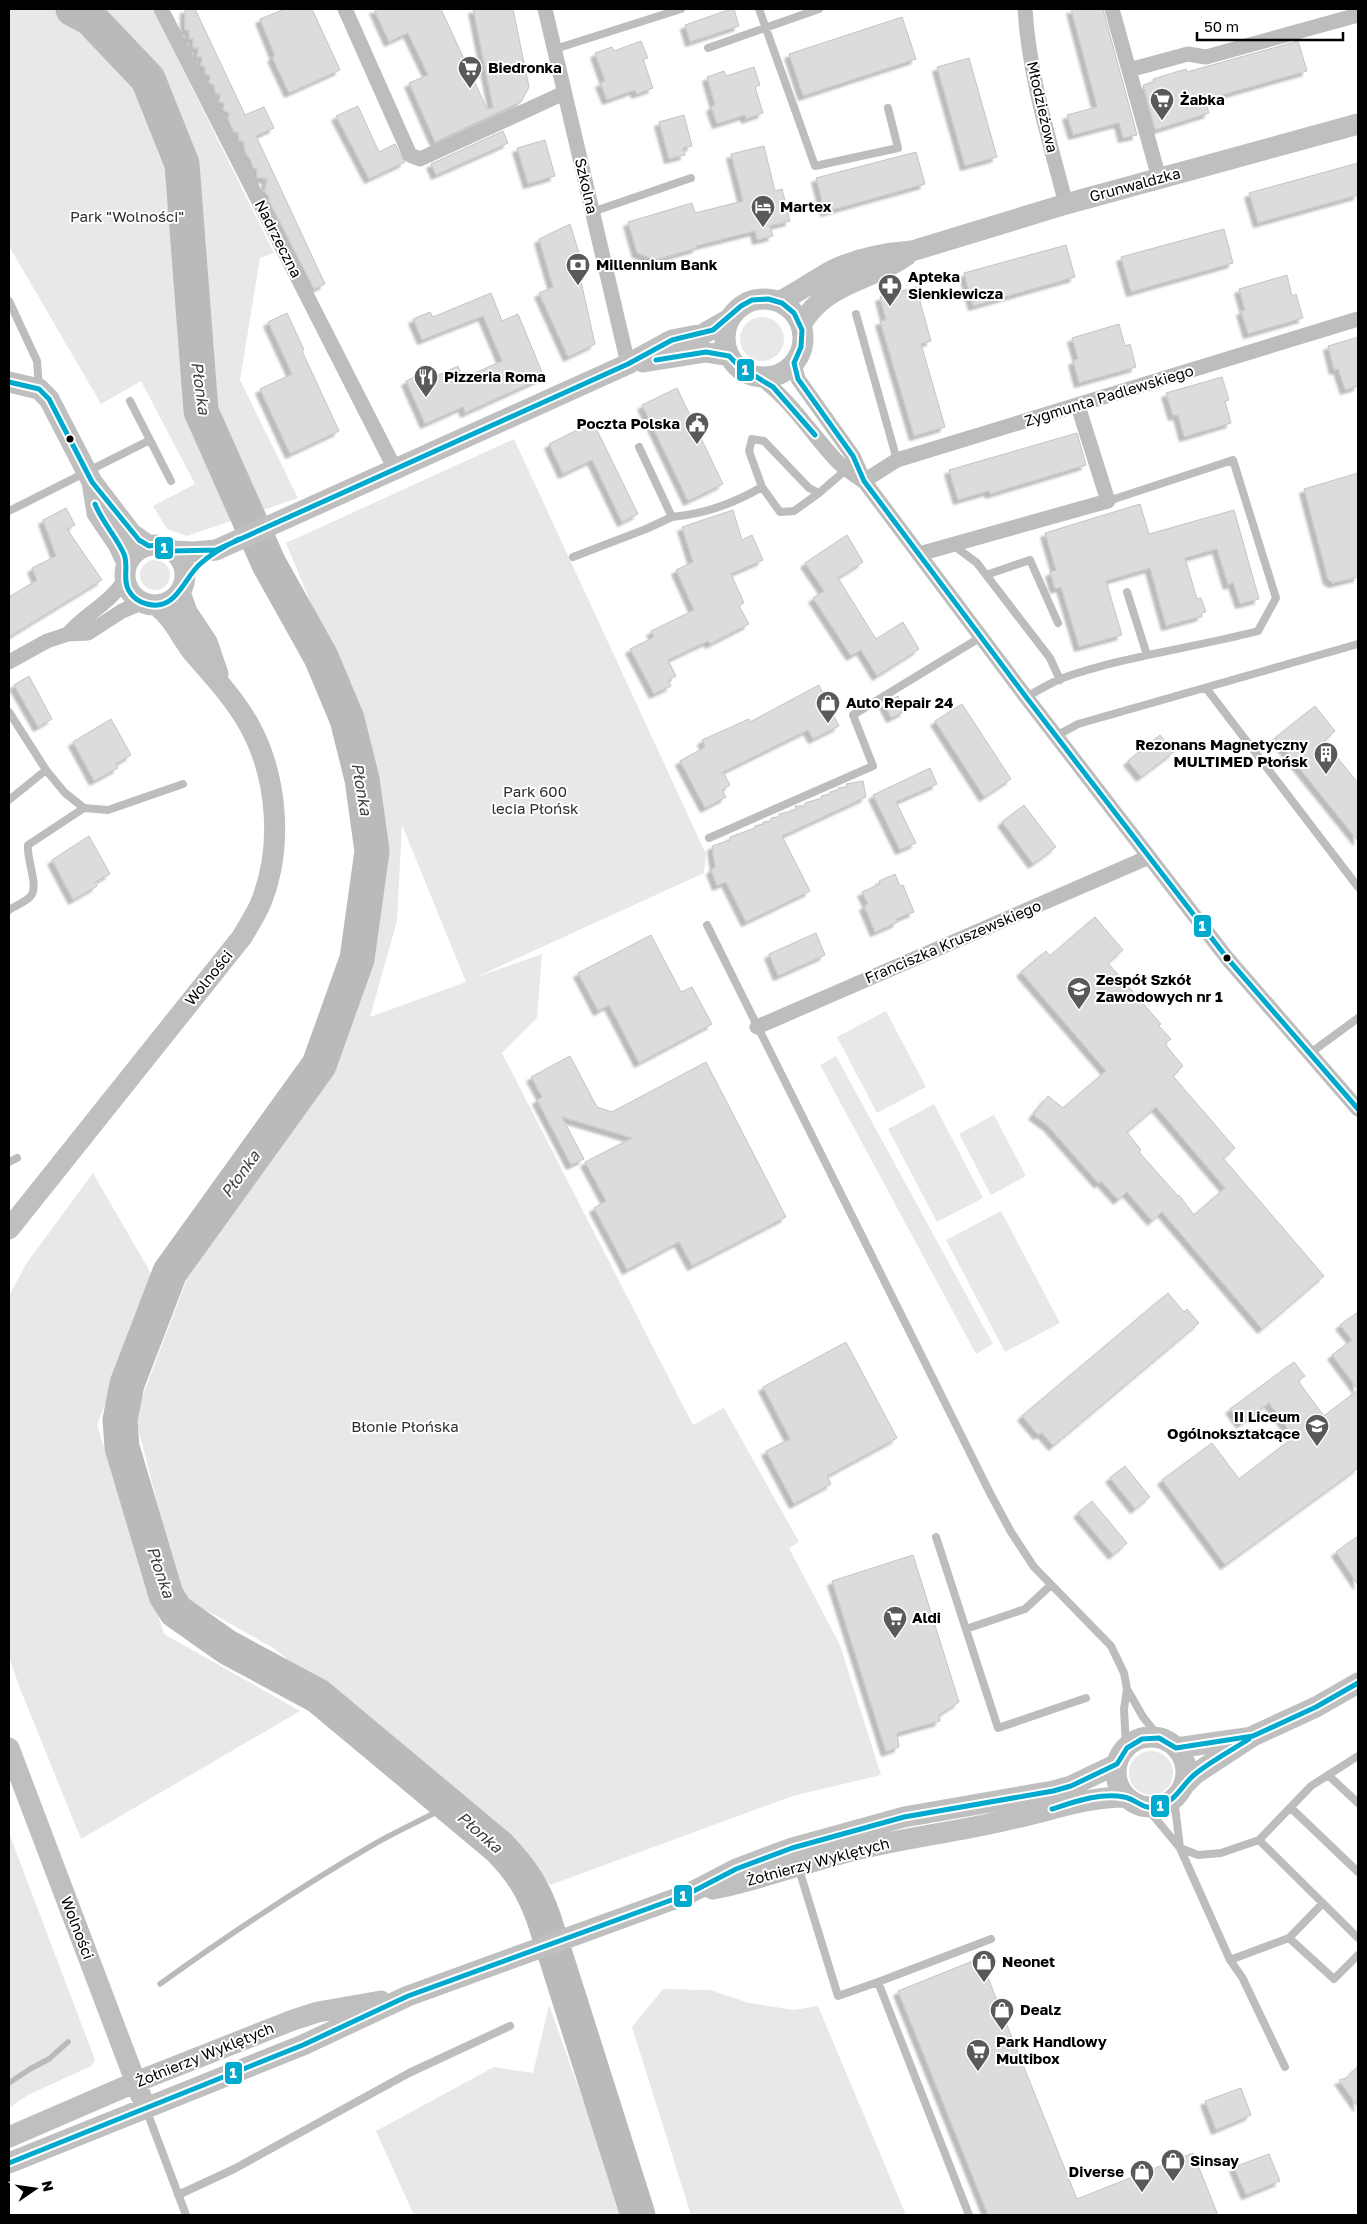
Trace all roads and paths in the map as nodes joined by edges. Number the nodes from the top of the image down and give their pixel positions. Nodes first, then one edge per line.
1 (161, 9) edge
2 (345, 9) edge
3 (546, 9) edge
4 (681, 9) edge
5 (759, 9) edge
6 (819, 9) edge
7 (1025, 9) edge
8 (1112, 9) edge
9 (1358, 15) edge
10 (767, 28) junction
11 (708, 48) dead end
12 (555, 49) junction
13 (1129, 70) junction
14 (564, 93) junction
15 (888, 108) dead end
16 (1358, 124) edge
17 (691, 178) dead end
18 (1159, 178) junction
19 (1066, 204) junction
20 (592, 212) junction
21 (912, 251) junction
22 (9, 301) edge
23 (780, 302) junction
24 (856, 314) dead end
25 (729, 319) junction
26 (1358, 319) edge
27 (801, 325) junction
28 (729, 356) junction
29 (794, 363) junction
30 (628, 364) junction
31 (759, 377) junction
32 (9, 382) edge
33 (39, 389) junction
34 (130, 401) dead end
35 (1078, 406) junction
36 (150, 440) junction
37 (639, 447) dead end
38 (897, 460) junction
39 (852, 466) junction
40 (395, 469) junction
41 (90, 477) junction
42 (171, 481) dead end
43 (864, 482) junction
44 (762, 487) junction
45 (819, 493) junction
46 (1108, 501) junction
47 (9, 511) edge
48 (672, 517) junction
49 (953, 545) junction
50 (149, 546) junction
51 (216, 550) junction
52 (172, 551) junction
53 (919, 554) junction
54 (573, 557) dead end
55 (126, 571) junction
56 (986, 575) junction
57 (182, 587) junction
58 (1127, 592) dead end
59 (149, 604) junction
60 (1058, 623) dead end
61 (68, 634) junction
62 (981, 637) junction
63 (1358, 644) edge
64 (1147, 655) junction
65 (9, 662) edge
66 (1060, 680) junction
67 (223, 686) junction
68 (1206, 688) junction
69 (1026, 696) junction
70 (9, 712) edge
71 (1056, 736) junction
72 (46, 770) junction
73 (183, 784) dead end
74 (9, 800) edge
75 (84, 808) junction
76 (708, 838) dead end
77 (1149, 857) junction
78 (1358, 887) edge
79 (9, 910) edge
80 (707, 925) dead end
81 (1358, 1018) edge
82 (757, 1026) junction
83 (1309, 1054) junction
84 (1357, 1106) edge
85 (17, 1158) dead end
86 (9, 1162) edge
87 (9, 1229) edge
88 (936, 1537) dead end
89 (1051, 1585) junction
90 (966, 1629) junction
91 (1358, 1683) edge
92 (1127, 1689) junction
93 (1086, 1698) dead end
94 (1253, 1736) junction
95 (1168, 1743) junction
96 (9, 1748) edge
97 (1121, 1756) junction
98 (1358, 1756) edge
99 (1328, 1775) junction
100 (1179, 1791) junction
101 (1126, 1797) junction
102 (1358, 1803) edge
103 (1146, 1807) junction
104 (1291, 1808) junction
105 (1259, 1840) junction
106 (1180, 1848) junction
107 (795, 1857) junction
108 (1358, 1872) edge
109 (1323, 1903) junction
110 (1290, 1938) junction
111 (1358, 1938) edge
112 (991, 1939) dead end
113 (1358, 1955) edge
114 (1230, 1960) junction
115 (878, 1982) junction
116 (408, 1996) junction
117 (510, 2026) dead end
118 (1285, 2067) dead end
119 (136, 2082) junction
120 (146, 2108) junction
121 (9, 2137) edge
122 (9, 2163) edge
123 (178, 2195) junction
124 (186, 2215) edge
125 (969, 2215) edge

1 - 40 street, Nadrzeczna
2 - 14 street
3 - 12 street, Szkolna
4 - 12 lane
5 - 10 lane
6 - 10 lane
7 - 19 street, Młodzieżowa
8 - 13 street
9 - 13 street
10 - 11 lane
10 - 15 lane
12 - 14 street, Szkolna
13 - 18 street
14 - 20 street, Szkolna
16 - 18 street, Grunwaldzka
17 - 20 lane
18 - 19 street, Grunwaldzka
19 - 21 street, Grunwaldzka
20 - 30 street, Szkolna
21 - 23 street, Grunwaldzka
21 - 27 street, Grunwaldzka
22 - 33 lane
23 - 25 street
23 - 27 street
24 - 38 lane
25 - 28 street
25 - 30 street
26 - 35 street, Zygmunta Padlewskiego
27 - 29 street
28 - 30 street
28 - 31 street
29 - 31 street
29 - 39 street
30 - 40 street
31 - 39 street
32 - 33 street
33 - 41 street
34 - 36 lane
35 - 38 street, Zygmunta Padlewskiego
35 - 46 street
36 - 41 lane
36 - 42 lane
37 - 48 lane
38 - 43 street, Zygmunta Padlewskiego
39 - 43 street
39 - 45 lane
40 - 51 street
41 - 47 lane
41 - 50 street
41 - 55 street
43 - 53 street
44 - 45 lane
44 - 45 lane
44 - 48 lane
46 - 49 street
46 - 64 lane
48 - 54 lane
49 - 53 street
49 - 56 lane
50 - 52 street
50 - 55 street
51 - 52 street
51 - 57 street
52 - 57 street
53 - 62 street
55 - 59 street
55 - 61 street
56 - 60 lane
56 - 66 lane
57 - 59 street
57 - 67 street, Wolności
58 - 64 lane
59 - 61 street
59 - 67 street, Wolności
61 - 65 street
62 - 69 street
62 - 76 lane
63 - 68 lane
64 - 66 lane
66 - 69 lane
67 - 87 street, Wolności
68 - 71 lane
68 - 78 lane
69 - 71 street
70 - 72 lane
71 - 77 street
72 - 74 lane
72 - 75 lane
73 - 75 lane
75 - 79 lane
77 - 82 street, Franciszka Kruszewskiego
77 - 83 street
80 - 82 lane
81 - 83 lane
82 - 89 lane
83 - 84 street
85 - 86 lane
88 - 90 lane
89 - 90 lane
89 - 92 lane
90 - 93 lane
91 - 94 street
92 - 95 lane
92 - 97 lane
94 - 95 street
94 - 100 street
95 - 97 street
95 - 100 street
96 - 119 street, Wolności
97 - 101 street
97 - 107 street, Żołnierzy Wyklętych
98 - 99 lane
99 - 102 lane
99 - 104 lane
100 - 103 street
100 - 106 lane
101 - 103 street
101 - 107 street, Żołnierzy Wyklętych
103 - 106 lane
104 - 105 lane
104 - 108 lane
105 - 106 lane
105 - 109 lane
106 - 114 lane
107 - 115 lane
107 - 116 street, Żołnierzy Wyklętych
109 - 110 lane
109 - 111 lane
110 - 113 lane
110 - 114 lane
112 - 115 lane
114 - 118 lane
115 - 125 lane
116 - 119 street, Żołnierzy Wyklętych
116 - 120 street, Żołnierzy Wyklętych
117 - 123 lane
119 - 120 street, Wolności
119 - 121 street, Żołnierzy Wyklętych
120 - 122 street, Żołnierzy Wyklętych
120 - 123 lane
123 - 124 lane

